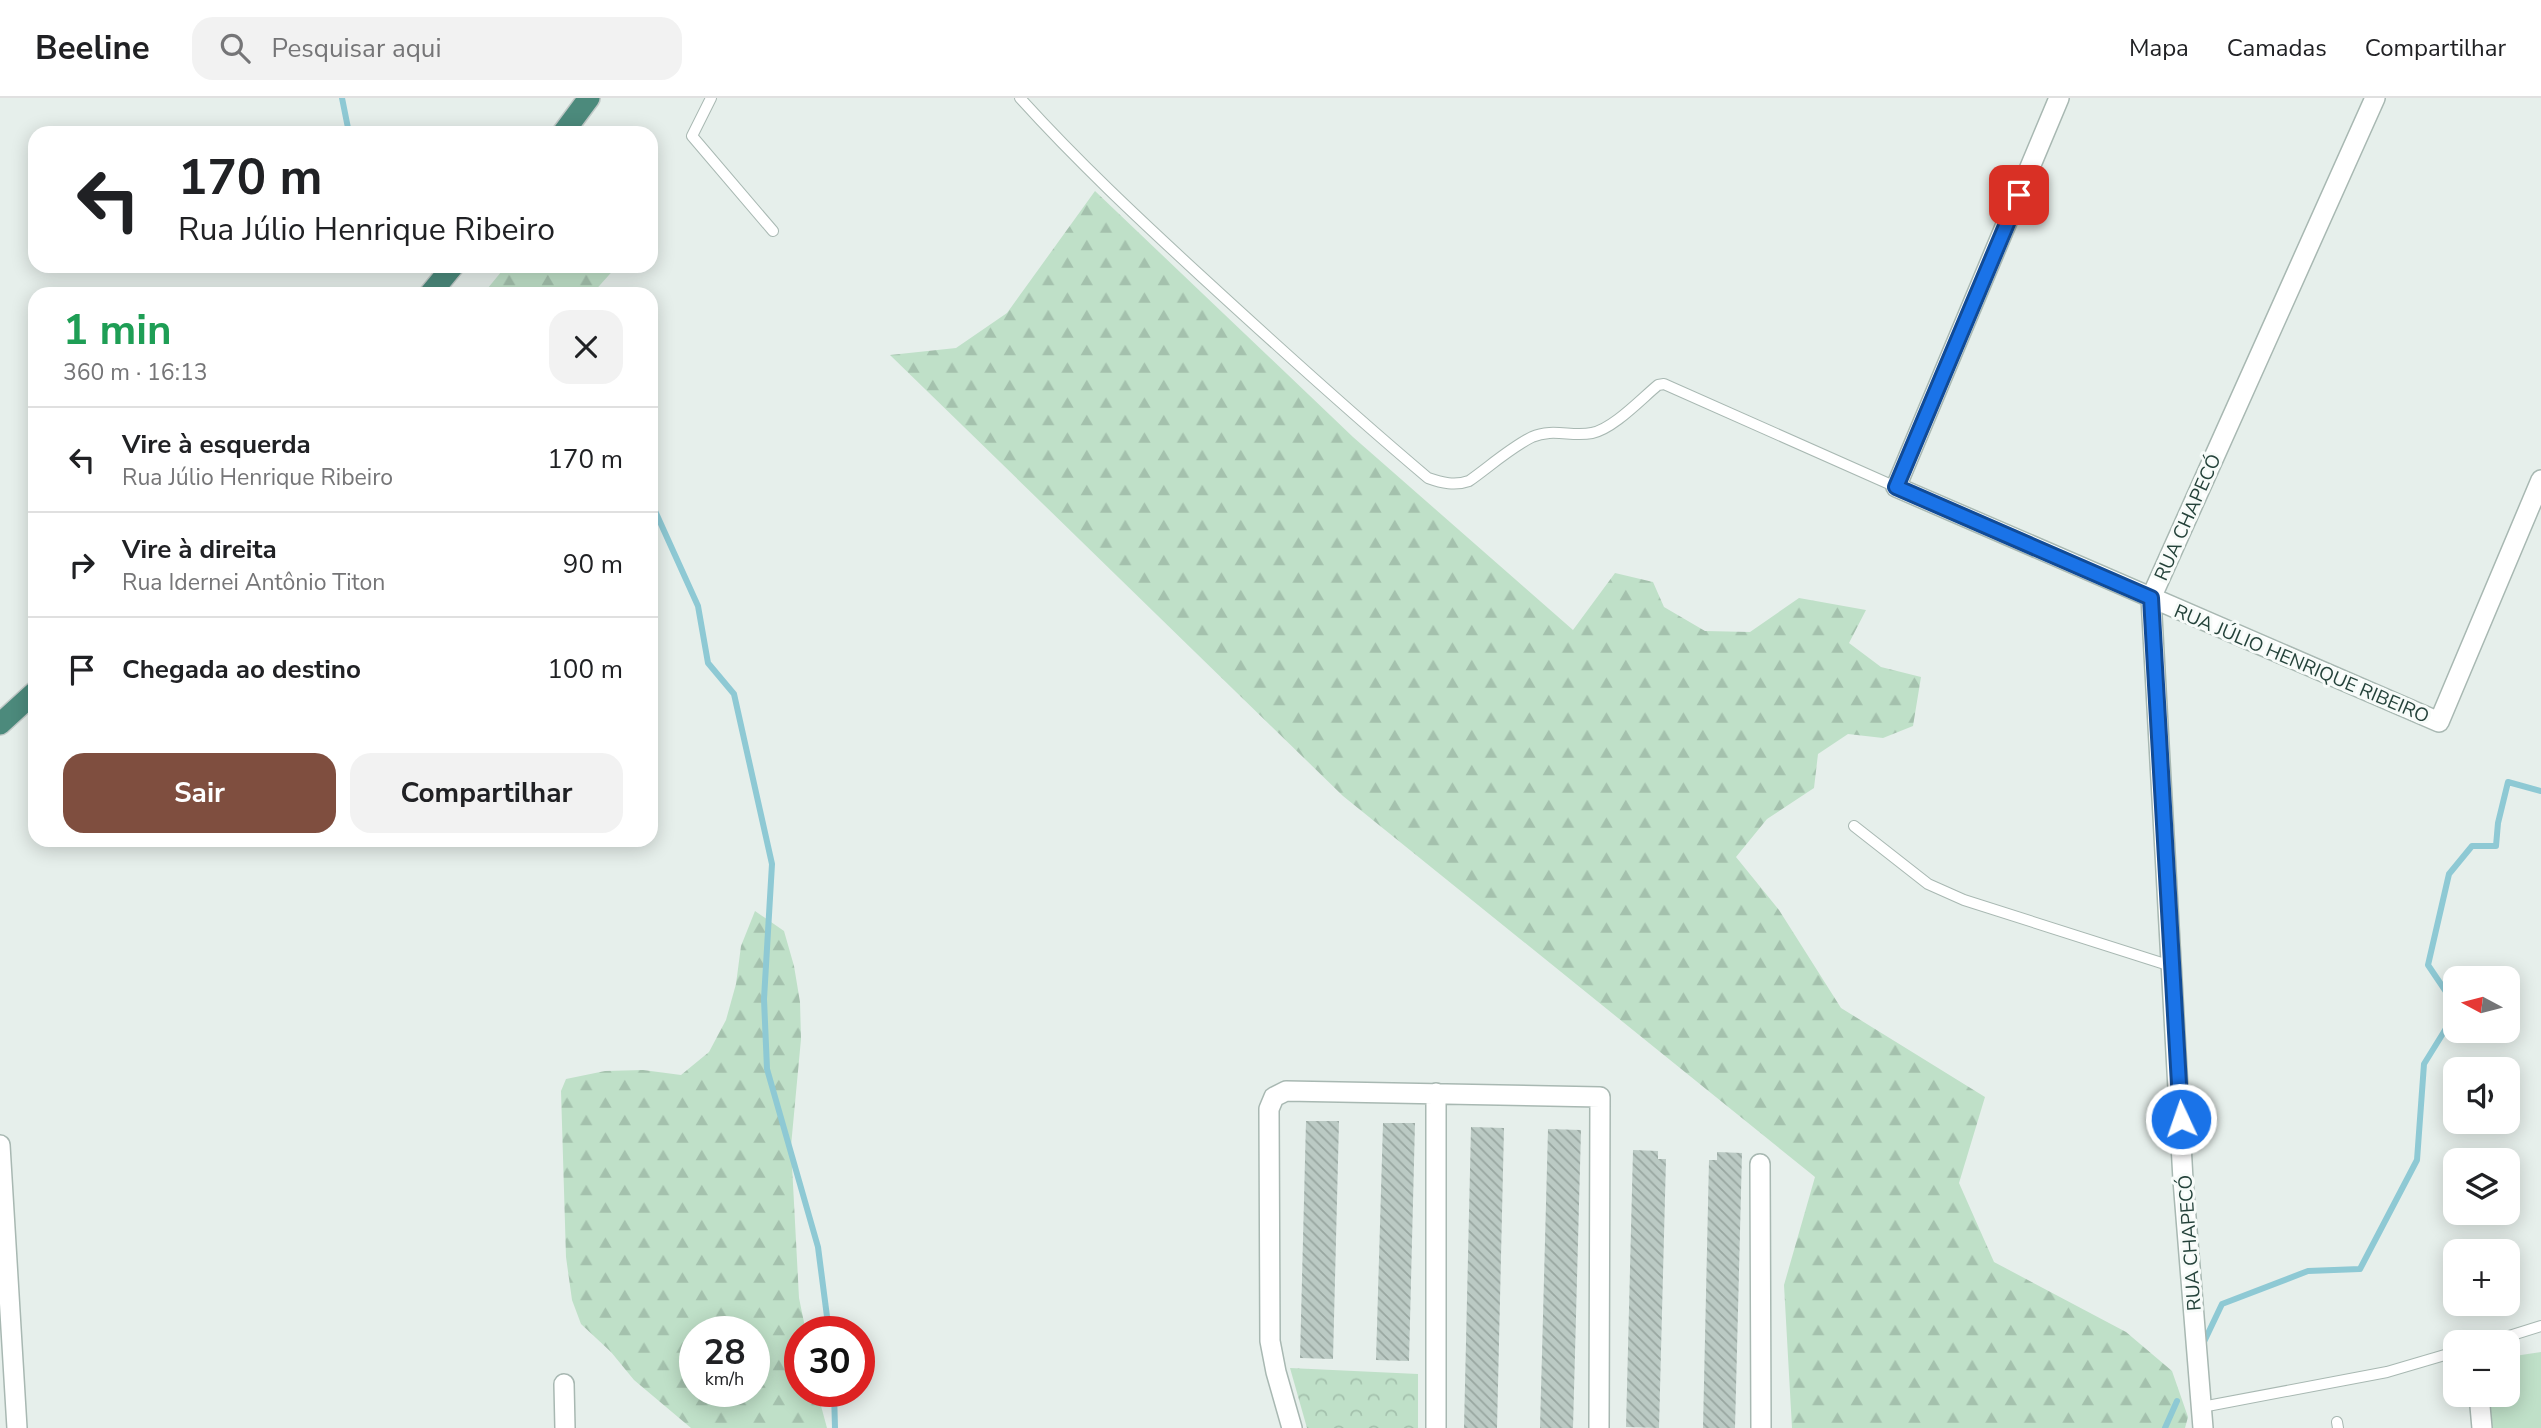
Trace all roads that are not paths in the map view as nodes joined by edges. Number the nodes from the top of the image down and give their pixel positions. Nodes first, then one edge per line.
1 (589, 98) edge
2 (711, 98) edge
3 (1020, 98) edge
4 (2059, 98) edge
5 (2375, 98) edge
6 (568, 126) edge
7 (773, 231) dead end
8 (447, 273) edge
9 (435, 287) edge
10 (2541, 480) edge
11 (1896, 487) junction
12 (2151, 598) junction
13 (28, 698) edge
14 (0, 724) edge
15 (1854, 826) dead end
16 (2172, 966) junction
17 (1436, 1093) junction
18 (0, 1145) edge
19 (1760, 1164) dead end
20 (2541, 1326) edge
21 (2520, 1333) edge
22 (2443, 1356) edge
23 (564, 1384) dead end
24 (2202, 1407) junction
25 (2480, 1407) edge
26 (17, 1428) edge
27 (565, 1428) edge
28 (1292, 1428) edge
29 (1436, 1428) edge
30 (1599, 1428) edge
31 (1761, 1428) edge
32 (2203, 1428) edge
33 (2482, 1428) edge

1 - 6 highway
2 - 7 lane
3 - 11 lane
4 - 11 street
5 - 12 street, RUA CHAPECÓ
8 - 9 highway
10 - 12 street, RUA JÚLIO HENRIQUE RIBEIRO
11 - 12 street, RUA JÚLIO HENRIQUE RIBEIRO
12 - 16 street, RUA CHAPECÓ
13 - 14 highway
15 - 16 lane
16 - 24 street, RUA CHAPECÓ
17 - 28 street
17 - 29 street
17 - 30 street
18 - 26 street
19 - 31 street
20 - 21 lane
22 - 24 lane
23 - 27 street
24 - 32 street, RUA CHAPECÓ
25 - 33 street

